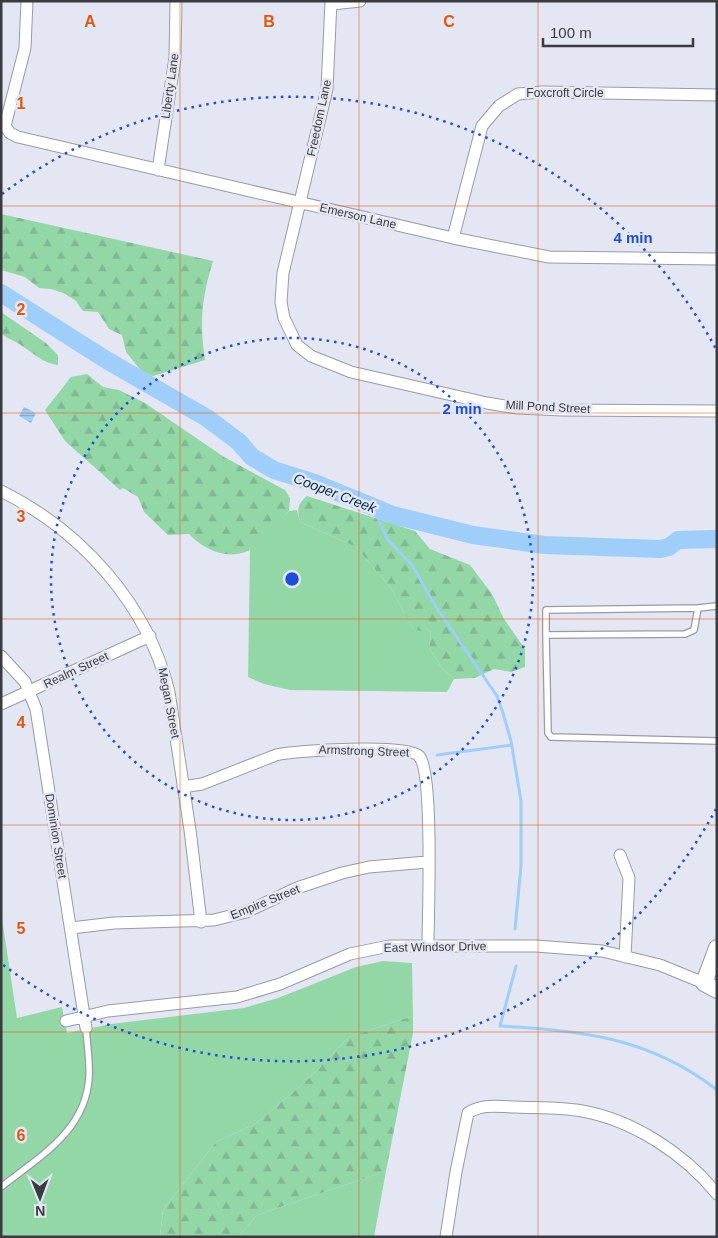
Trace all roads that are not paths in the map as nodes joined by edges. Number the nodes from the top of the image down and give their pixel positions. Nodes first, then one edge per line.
1 (27, 1) edge
2 (176, 1) edge
3 (360, 1) edge
4 (332, 2) edge
5 (717, 95) edge
6 (158, 170) junction
7 (300, 203) junction
8 (454, 238) junction
9 (717, 259) edge
10 (717, 411) edge
11 (1, 491) edge
12 (717, 606) edge
13 (698, 608) junction
14 (546, 635) junction
15 (150, 636) junction
16 (1, 656) edge
17 (30, 691) junction
18 (1, 704) edge
19 (717, 741) edge
20 (183, 787) junction
21 (620, 855) dead end
22 (427, 862) junction
23 (200, 922) junction
24 (71, 928) junction
25 (428, 945) junction
26 (717, 948) edge
27 (624, 956) junction
28 (710, 987) edge
29 (66, 1021) dead end
30 (85, 1022) junction
31 (1, 1187) edge
32 (717, 1194) edge
33 (446, 1237) edge

1 - 6 street, Emerson Lane
2 - 6 street, Liberty Lane
3 - 4 street
4 - 7 street, Freedom Lane
5 - 8 street, Foxcroft Circle
6 - 7 street, Emerson Lane
7 - 8 street, Emerson Lane
7 - 10 street, Mill Pond Street
8 - 9 street, Emerson Lane
11 - 15 street, Megan Street
12 - 13 lane
13 - 14 lane
13 - 14 lane
14 - 19 lane
15 - 17 street, Realm Street
15 - 20 street, Megan Street
16 - 17 street, Dominion Street
17 - 18 street, Realm Street
17 - 24 street, Dominion Street
20 - 22 street, Armstrong Street
20 - 23 street, Megan Street
21 - 27 street
22 - 23 street, Empire Street
22 - 25 street, Armstrong Street
23 - 24 street, Empire Street
24 - 30 street, Dominion Street
25 - 27 street, East Windsor Drive
25 - 30 street, East Windsor Drive
26 - 28 street
27 - 28 street, East Windsor Drive
29 - 30 street, East Windsor Drive
30 - 31 lane
32 - 33 street

